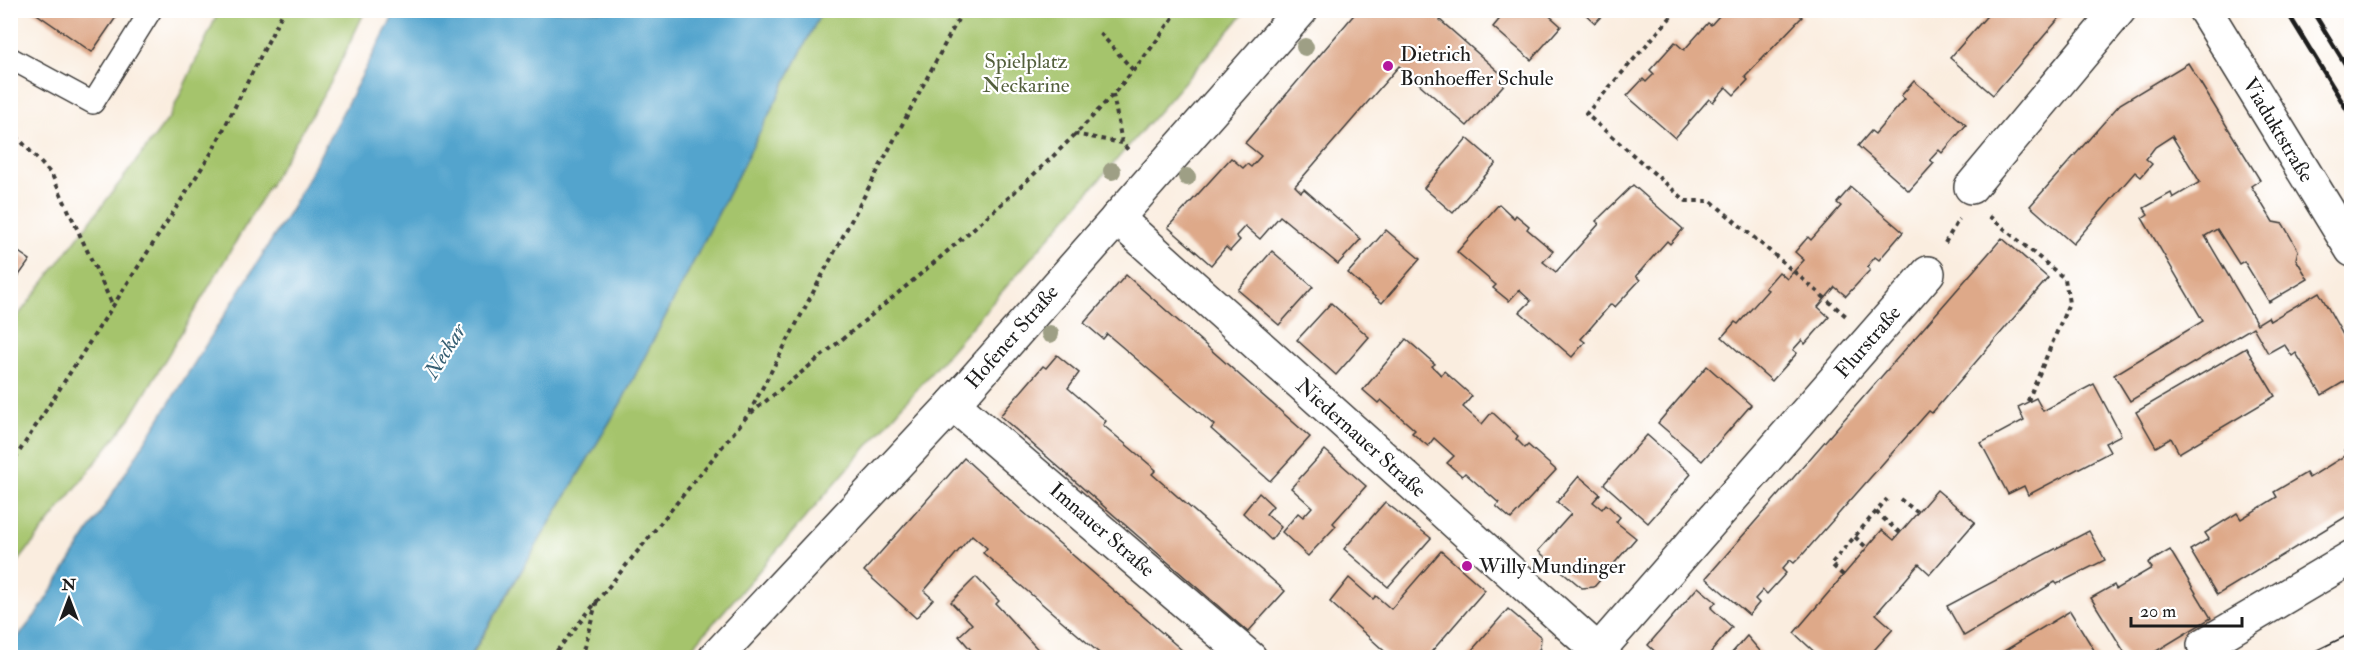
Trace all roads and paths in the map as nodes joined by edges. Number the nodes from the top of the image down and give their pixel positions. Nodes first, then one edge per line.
1 (151, 10) edge
2 (284, 10) edge
3 (963, 10) edge
4 (1178, 10) edge
5 (1301, 10) edge
6 (1677, 10) edge
7 (2205, 10) edge
8 (2114, 12) edge
9 (1100, 33) dead end
10 (10, 58) edge
11 (1133, 70) junction
12 (1113, 93) junction
13 (10, 129) edge
14 (1074, 134) junction
15 (1122, 143) junction
16 (1156, 175) junction
17 (1970, 194) junction
18 (1117, 218) junction
19 (2352, 250) edge
20 (1928, 273) joint
21 (114, 307) junction
22 (1871, 338) junction
23 (2027, 403) dead end
24 (953, 404) junction
25 (748, 415) junction
26 (10, 466) edge
27 (1887, 499) dead end
28 (1900, 499) dead end
29 (1876, 512) junction
30 (1917, 512) dead end
31 (1900, 533) dead end
32 (1855, 537) junction
33 (1867, 548) dead end
34 (2352, 557) edge
35 (1843, 575) dead end
36 (598, 597) junction
37 (2204, 645) dead end
38 (1599, 655) edge
39 (552, 657) edge
40 (580, 657) edge
41 (715, 657) edge
42 (1250, 657) edge

1 - 10 lane
2 - 21 path
3 - 25 path
4 - 11 path
5 - 16 street, Hofener Straße
6 - 22 path
7 - 19 street, Viaduktstraße
8 - 17 street
9 - 11 path
11 - 12 path
12 - 14 path
12 - 15 path
13 - 21 path
14 - 15 path
14 - 25 path
15 - 16 path
16 - 18 street, Hofener Straße
17 - 20 path
17 - 23 path
18 - 24 street, Hofener Straße
18 - 38 street, Niedernauer Straße
20 - 22 street, Flurstraße
21 - 26 path
22 - 38 street, Flurstraße
24 - 41 street, Hofener Straße
24 - 42 street, Imnauer Straße
25 - 36 path
27 - 29 path
28 - 30 path
29 - 31 path
29 - 32 path
32 - 33 path
32 - 35 path
34 - 37 street
36 - 39 path
36 - 40 path

